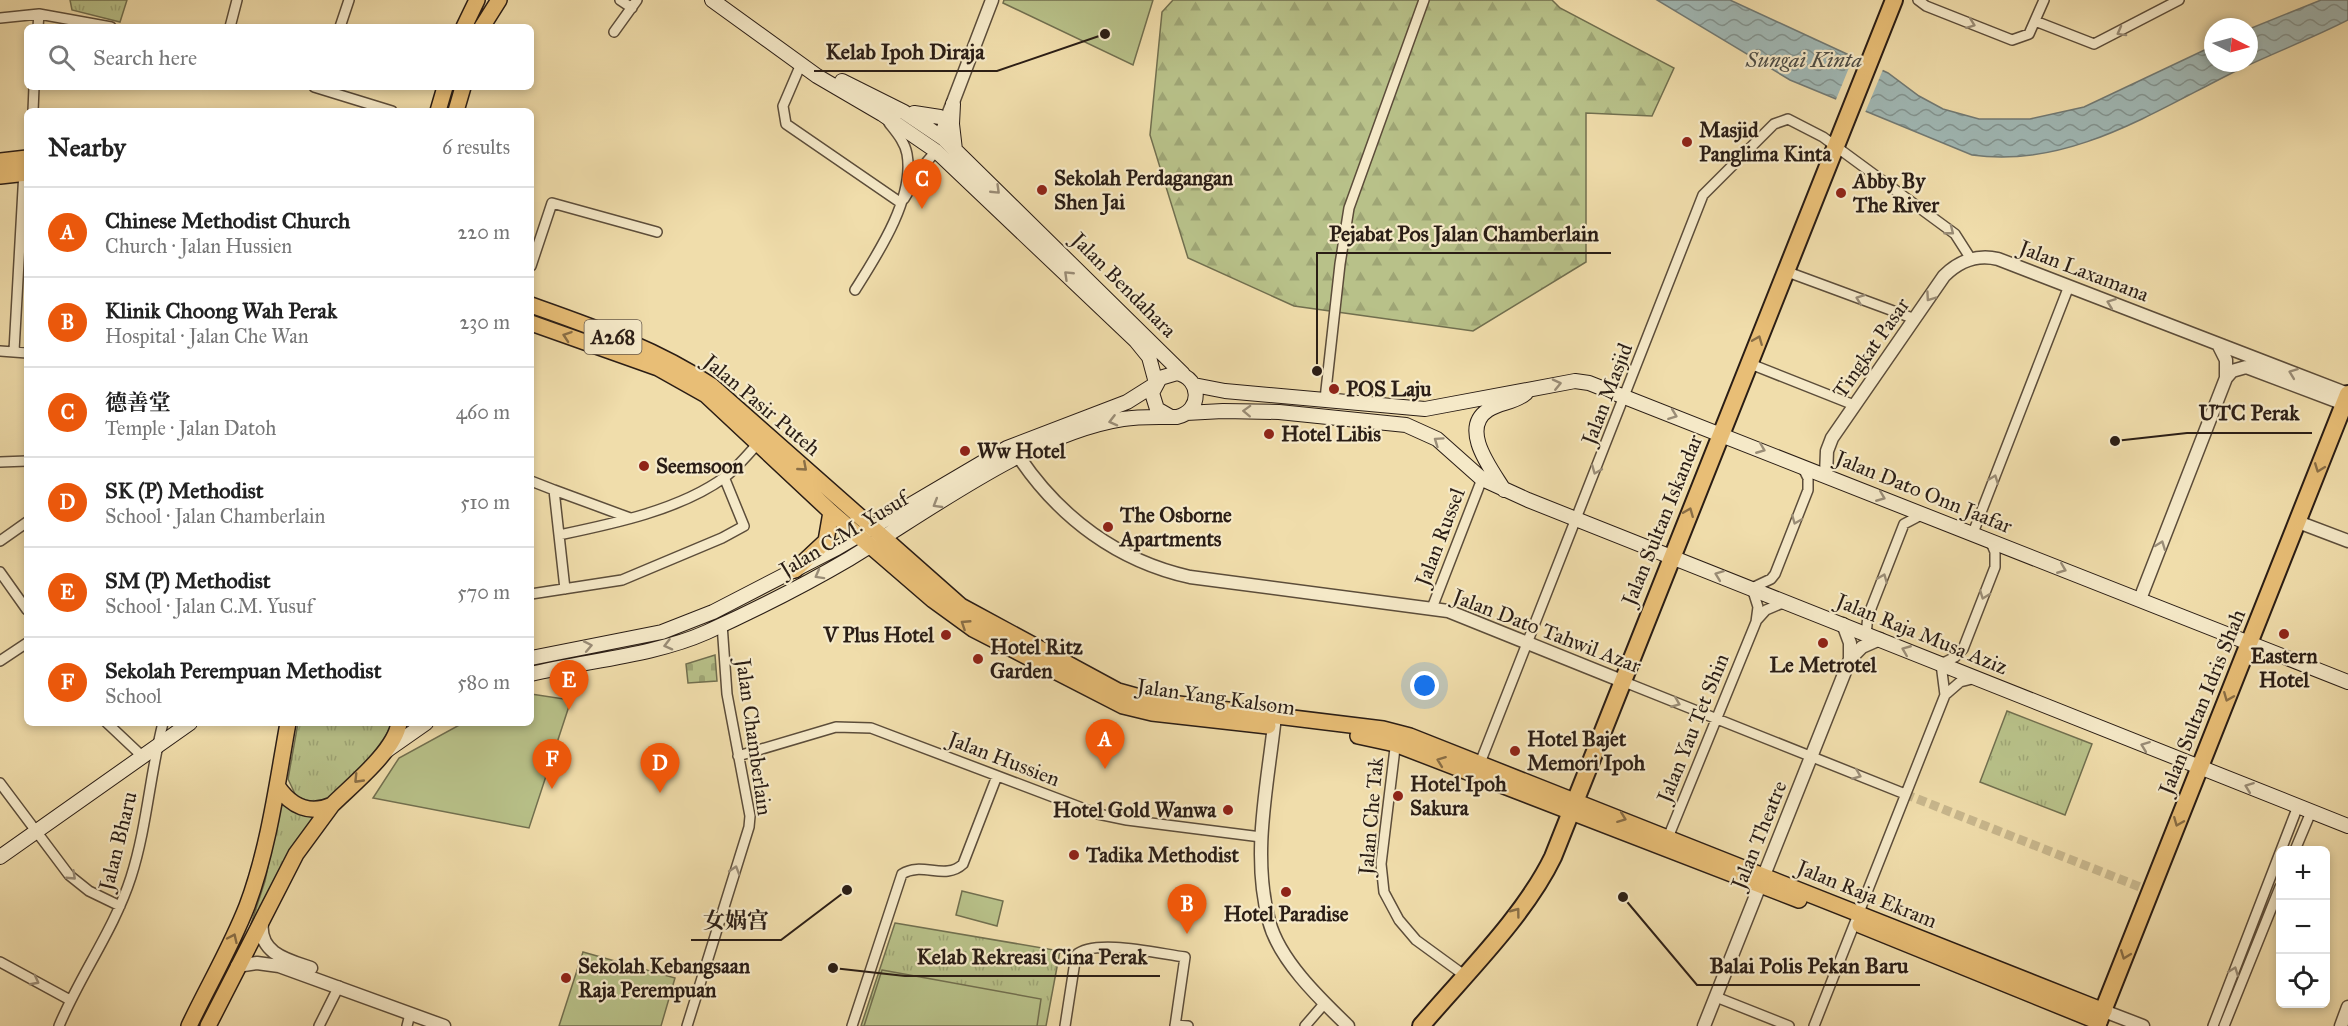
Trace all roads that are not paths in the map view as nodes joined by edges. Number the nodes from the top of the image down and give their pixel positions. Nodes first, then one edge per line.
1 (237, 0) edge
2 (349, 0) edge
3 (477, 0) edge
4 (499, 0) edge
5 (620, 0) edge
6 (712, 0) edge
7 (992, 0) edge
8 (1424, 0) edge
9 (1894, 0) edge
10 (1918, 0) edge
11 (2043, 0) edge
12 (2179, 0) edge
13 (634, 4) edge
14 (39, 14) junction
15 (0, 18) edge
16 (2035, 21) junction
17 (38, 24) edge
18 (94, 24) edge
19 (231, 24) edge
20 (341, 24) edge
21 (465, 24) edge
22 (484, 24) edge
23 (614, 32) dead end
24 (801, 64) junction
25 (959, 83) junction
26 (34, 90) edge
27 (325, 90) edge
28 (444, 90) edge
29 (462, 90) edge
30 (953, 104) junction
31 (33, 108) edge
32 (382, 108) edge
33 (439, 108) edge
34 (457, 108) edge
35 (887, 110) junction
36 (940, 117) junction
37 (936, 139) junction
38 (1838, 142) junction
39 (955, 150) junction
40 (0, 161) edge
41 (24, 165) edge
42 (24, 166) edge
43 (0, 176) edge
44 (24, 196) edge
45 (901, 203) junction
46 (657, 231) dead end
47 (534, 257) edge
48 (1971, 259) junction
49 (1785, 271) junction
50 (2069, 286) junction
51 (855, 290) dead end
52 (535, 306) edge
53 (1118, 316) junction
54 (1915, 320) junction
55 (534, 328) edge
56 (2218, 344) junction
57 (0, 351) edge
58 (14, 351) junction
59 (24, 353) edge
60 (1748, 363) junction
61 (1183, 374) junction
62 (2226, 378) junction
63 (1155, 384) junction
64 (1194, 385) junction
65 (1528, 392) junction
66 (1625, 396) junction
67 (1326, 399) junction
68 (1854, 405) junction
69 (2345, 408) edge
70 (1186, 413) junction
71 (1171, 417) junction
72 (1720, 433) junction
73 (763, 438) junction
74 (1019, 457) junction
75 (24, 461) edge
76 (0, 462) edge
77 (1802, 466) junction
78 (1826, 475) junction
79 (724, 477) junction
80 (1482, 479) junction
81 (534, 482) edge
82 (554, 490) junction
83 (1504, 490) junction
84 (831, 512) junction
85 (1923, 514) junction
86 (631, 518) junction
87 (1576, 520) junction
88 (2298, 522) junction
89 (24, 524) edge
90 (878, 531) junction
91 (1973, 533) junction
92 (559, 535) junction
93 (857, 535) junction
94 (1990, 540) junction
95 (0, 541) edge
96 (2348, 541) edge
97 (870, 546) junction
98 (1671, 557) junction
99 (795, 570) junction
100 (0, 572) edge
101 (1752, 588) junction
102 (565, 589) junction
103 (534, 594) edge
104 (2140, 599) junction
105 (1786, 602) junction
106 (24, 606) edge
107 (1432, 608) junction
108 (1756, 622) junction
109 (722, 624) junction
110 (1843, 624) junction
111 (1866, 634) junction
112 (1880, 639) junction
113 (1528, 642) junction
114 (2250, 642) junction
115 (24, 645) edge
116 (534, 657) edge
117 (1850, 659) junction
118 (0, 661) edge
119 (1941, 664) junction
120 (534, 673) edge
121 (1075, 676) junction
122 (1976, 678) junction
123 (1622, 681) junction
124 (2348, 682) edge
125 (1945, 695) junction
126 (1717, 719) junction
127 (1274, 721) junction
128 (110, 726) edge
129 (163, 726) edge
130 (185, 726) edge
131 (287, 726) edge
132 (398, 726) edge
133 (422, 726) edge
134 (1396, 738) junction
135 (158, 745) junction
136 (384, 752) junction
137 (142, 756) junction
138 (738, 756) junction
139 (1811, 756) junction
140 (1480, 764) junction
141 (2200, 767) junction
142 (997, 776) junction
143 (0, 783) edge
144 (278, 787) junction
145 (1905, 794) junction
146 (332, 806) junction
147 (1573, 806) junction
148 (2298, 806) junction
149 (2311, 812) junction
150 (2348, 826) edge
151 (35, 833) junction
152 (1261, 837) junction
153 (1666, 842) junction
154 (2297, 846) edge
155 (0, 857) edge
156 (1762, 880) junction
157 (2276, 897) edge
158 (120, 906) junction
159 (264, 913) junction
160 (1856, 918) junction
161 (0, 962) edge
162 (237, 966) junction
163 (1464, 975) junction
164 (339, 986) junction
165 (1716, 997) junction
166 (70, 1000) junction
167 (1324, 1004) junction
168 (2348, 1007) edge
169 (409, 1020) edge
170 (2103, 1021) edge
171 (1175, 1025) edge
172 (59, 1026) edge
173 (189, 1026) edge
174 (208, 1026) edge
175 (319, 1026) edge
176 (444, 1026) edge
177 (687, 1026) edge
178 (852, 1026) edge
179 (1065, 1026) edge
180 (1188, 1026) edge
181 (1305, 1026) edge
182 (1348, 1026) edge
183 (1421, 1026) edge
184 (1704, 1026) edge
185 (1789, 1026) edge
186 (1814, 1026) edge
187 (2143, 1026) edge
188 (2212, 1026) edge
189 (2224, 1026) edge
190 (2341, 1026) edge

1 - 19 street
2 - 20 street
3 - 21 main road
4 - 22 main road
5 - 13 street
6 - 24 main road, Jalan Bendahara
7 - 25 street
8 - 67 street
9 - 38 highway, Jalan Sultan Iskandar
10 -> 16 street
11 - 16 street
12 -> 16 street
13 - 23 street
14 - 15 street
14 - 17 street
14 - 18 street
24 - 35 main road, Jalan Bendahara
24 - 45 street
25 - 30 street
25 - 36 street
26 - 31 street
27 - 32 street
28 - 33 main road
29 - 34 main road
30 - 37 street
30 - 39 main road
35 - 36 main road
35 - 37 main road, Jalan Bendahara
35 - 37 main road, Jalan Bendahara
35 - 45 street
36 - 37 street
37 - 39 main road, Jalan Bendahara
37 - 45 street
53 -> 37 main road, Jalan Bendahara
38 -> 48 street
38 - 49 highway, Jalan Sultan Iskandar
38 - 66 street, Jalan Masjid
39 -> 53 main road, Jalan Bendahara
40 - 41 main road
42 - 43 main road
44 - 58 street
45 - 51 street
46 - 47 street
48 - 50 street, Jalan Laxamana
48 -> 54 street, Tingkat Pasar
54 -> 49 street
60 -> 49 highway, Jalan Sultan Iskandar
56 -> 50 street, Jalan Laxamana
91 -> 50 street
52 - 73 main road, Jalan Pasir Puteh / A268
53 - 61 main road, Jalan Bendahara
53 - 63 main road, Jalan Bendahara
54 - 68 street, Tingkat Pasar
73 -> 55 main road, Jalan Pasir Puteh / A268
56 - 62 street
69 -> 56 street, Jalan Laxamana
57 - 58 street
58 - 59 street
60 - 68 street
60 - 72 highway, Jalan Sultan Iskandar
61 - 63 main road
61 - 64 main road
62 - 69 street
104 -> 62 street
63 - 71 main road
63 - 90 main road, Jalan C.M. Yusuf
64 - 67 main road
64 - 70 main road
65 -> 66 main road, Jalan Dato Onn Jaafar
65 - 67 main road, Jalan Dato Onn Jaafar
65 - 83 main road
66 -> 72 main road, Jalan Dato Onn Jaafar
66 -> 87 street, Jalan Masjid
68 - 78 street, Tingkat Pasar
69 -> 88 highway, Jalan Sultan Idris Shah
70 - 71 main road
80 -> 70 main road
71 -> 74 main road, Jalan C.M. Yusuf
72 -> 77 main road, Jalan Dato Onn Jaafar
98 -> 72 highway, Jalan Sultan Iskandar
73 - 79 street
73 - 84 main road, Jalan Pasir Puteh / A268
73 -> 90 main road, Jalan Pasir Puteh / A268
74 -> 90 main road, Jalan C.M. Yusuf
74 - 107 street, Jalan Dato Tahwil Azar
75 - 76 street
77 - 78 main road, Jalan Dato Onn Jaafar
77 -> 101 street
78 -> 85 main road, Jalan Dato Onn Jaafar
79 - 86 street
79 - 102 street
80 - 83 main road, Jalan Raja Musa Aziz
80 - 107 street, Jalan Russel
81 - 82 street
82 - 86 street
82 - 92 street
83 - 87 main road, Jalan Raja Musa Aziz
84 - 93 main road, Jalan Pasir Puteh / A268
84 - 99 main road
85 - 91 main road, Jalan Dato Onn Jaafar
111 -> 85 street
86 - 92 street
87 - 98 main road, Jalan Raja Musa Aziz
87 - 113 street, Jalan Masjid
88 - 96 street
88 - 114 highway, Jalan Sultan Idris Shah
89 - 95 street
90 - 93 main road, Jalan C.M. Yusuf
90 - 97 main road, Jalan C.M. Yusuf
90 - 121 main road, Jalan Yang Kalsom
91 - 94 main road, Jalan Dato Onn Jaafar
92 - 102 street
93 - 97 main road, Jalan Yang Kalsom
93 - 99 main road, Jalan C.M. Yusuf
94 -> 104 main road, Jalan Dato Onn Jaafar
94 -> 119 street
97 -> 109 main road, Jalan C.M. Yusuf
121 -> 97 main road, Jalan Yang Kalsom
101 -> 98 main road, Jalan Raja Musa Aziz
98 - 123 highway, Jalan Sultan Iskandar
116 -> 99 main road, Jalan C.M. Yusuf
100 - 106 street
101 - 105 main road, Jalan Raja Musa Aziz
101 - 108 street, Jalan Yau Tet Shin
102 - 103 street
104 - 114 main road, Jalan Dato Onn Jaafar
105 - 108 street
105 - 110 main road, Jalan Raja Musa Aziz
107 - 113 street, Jalan Dato Tahwil Azar
108 - 126 street, Jalan Yau Tet Shin
109 -> 120 main road, Jalan C.M. Yusuf
109 - 138 street, Jalan Chamberlain
110 - 111 main road, Jalan Raja Musa Aziz
110 - 117 street
111 - 112 main road, Jalan Raja Musa Aziz
112 - 117 street
119 -> 112 main road, Jalan Raja Musa Aziz
113 - 123 street, Jalan Dato Tahwil Azar
113 - 140 street, Jalan Masjid
114 - 124 main road, Jalan Dato Onn Jaafar
114 -> 141 highway, Jalan Sultan Idris Shah
115 - 118 street
117 - 139 street, Jalan Theatre
119 - 122 main road, Jalan Raja Musa Aziz
119 - 125 street
121 - 127 main road, Jalan Yang Kalsom
122 - 125 street
141 -> 122 main road, Jalan Raja Musa Aziz
123 -> 126 street, Jalan Dato Tahwil Azar
123 - 147 highway, Jalan Sultan Iskandar
125 - 145 street
126 - 139 street, Jalan Dato Tahwil Azar
126 - 153 street, Jalan Yau Tet Shin
127 - 134 main road, Jalan Yang Kalsom
127 - 152 street
128 - 137 street
129 - 135 street, Jalan Bharu
130 - 135 main road
131 - 144 main road
132 - 136 main road
133 - 136 main road
134 - 140 main road, Jalan Yang Kalsom
147 -> 134 main road, Jalan Yang Kalsom
134 - 163 street, Jalan Che Tak
135 - 137 main road
135 - 158 street, Jalan Bharu
136 -> 146 main road
137 - 151 main road
138 - 142 street, Jalan Hussien
177 -> 138 street, Jalan Chamberlain
139 -> 145 street, Jalan Dato Tahwil Azar
139 - 156 street, Jalan Theatre
140 - 147 main road, Jalan Yang Kalsom
148 -> 141 main road, Jalan Raja Musa Aziz
141 -> 170 highway, Jalan Sultan Idris Shah
142 - 152 street, Jalan Hussien
142 - 178 street
143 - 151 street
144 - 146 main road
173 -> 144 main road
145 - 160 street
146 - 159 main road
147 - 153 main road, Jalan Raja Ekram
163 -> 147 highway, Jalan Sultan Iskandar
148 - 149 main road, Jalan Raja Musa Aziz
188 -> 148 street
149 - 150 main road, Jalan Raja Musa Aziz
149 - 154 street
151 - 155 main road
151 -> 158 street
152 - 167 street
153 - 156 main road, Jalan Raja Ekram
156 - 160 main road, Jalan Raja Ekram
156 - 165 street, Jalan Theatre
157 - 189 street
158 - 166 street, Jalan Bharu
159 - 162 main road
159 - 164 street
160 - 170 main road, Jalan Raja Ekram
160 - 186 street
161 -> 166 street
162 - 164 street
162 - 174 main road
163 - 183 highway, Jalan Sultan Iskandar
164 - 169 street
164 - 175 street
165 - 184 street, Jalan Theatre
165 - 185 street
166 - 172 street, Jalan Bharu
167 - 181 street
167 - 182 street
168 - 190 street
169 - 176 street
170 - 187 street, Jalan Raja Ekram
171 - 179 street
171 - 180 street

